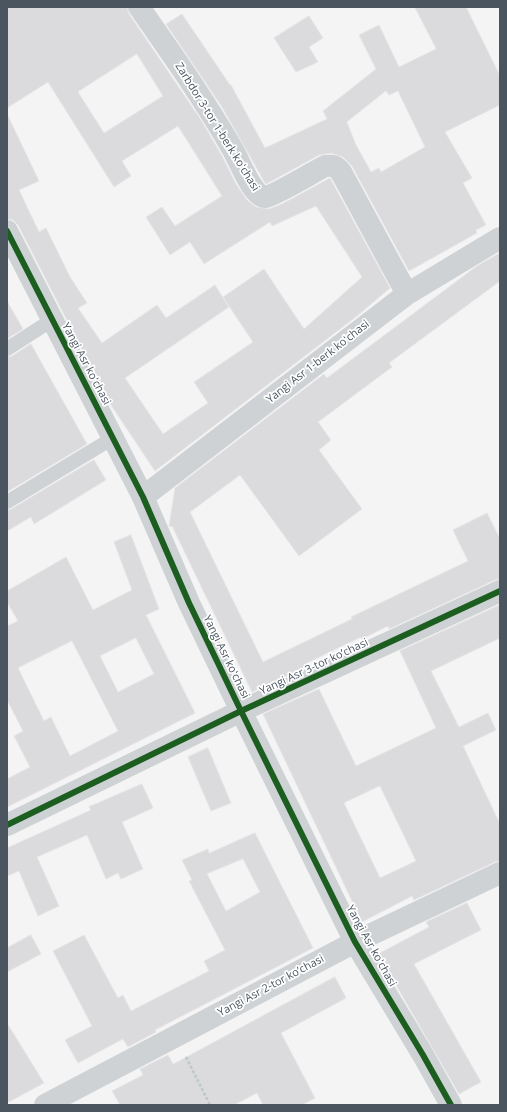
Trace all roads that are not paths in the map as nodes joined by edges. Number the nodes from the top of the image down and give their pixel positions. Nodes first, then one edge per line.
1 (139, 7) edge
2 (7, 232) edge
3 (500, 238) edge
4 (407, 294) junction
5 (52, 320) junction
6 (7, 349) edge
7 (113, 438) junction
8 (143, 497) junction
9 (7, 502) edge
10 (500, 591) edge
11 (241, 711) junction
12 (7, 825) edge
13 (500, 873) edge
14 (355, 942) junction
15 (45, 1105) edge
16 (451, 1105) edge

1 - 4 street, Zarbdor 3-tor 1-berk koʻchasi
2 - 5 street, Yangi Asr koʻchasi
3 - 4 street, Yangi Asr 1-berk koʻchasi
4 - 8 street, Yangi Asr 1-berk koʻchasi
5 - 6 lane
5 - 7 street, Yangi Asr koʻchasi
7 - 8 street, Yangi Asr koʻchasi
7 - 9 lane
8 - 11 street, Yangi Asr koʻchasi
10 - 11 street, Yangi Asr 3-tor koʼchasi
11 - 12 street, Yangi Asr 3-tor koʼchasi
11 - 14 street, Yangi Asr koʻchasi
13 - 14 street, Yangi Asr 2-tor koʼchasi
14 - 15 street, Yangi Asr 2-tor koʼchasi
14 - 16 street, Yangi Asr koʻchasi

